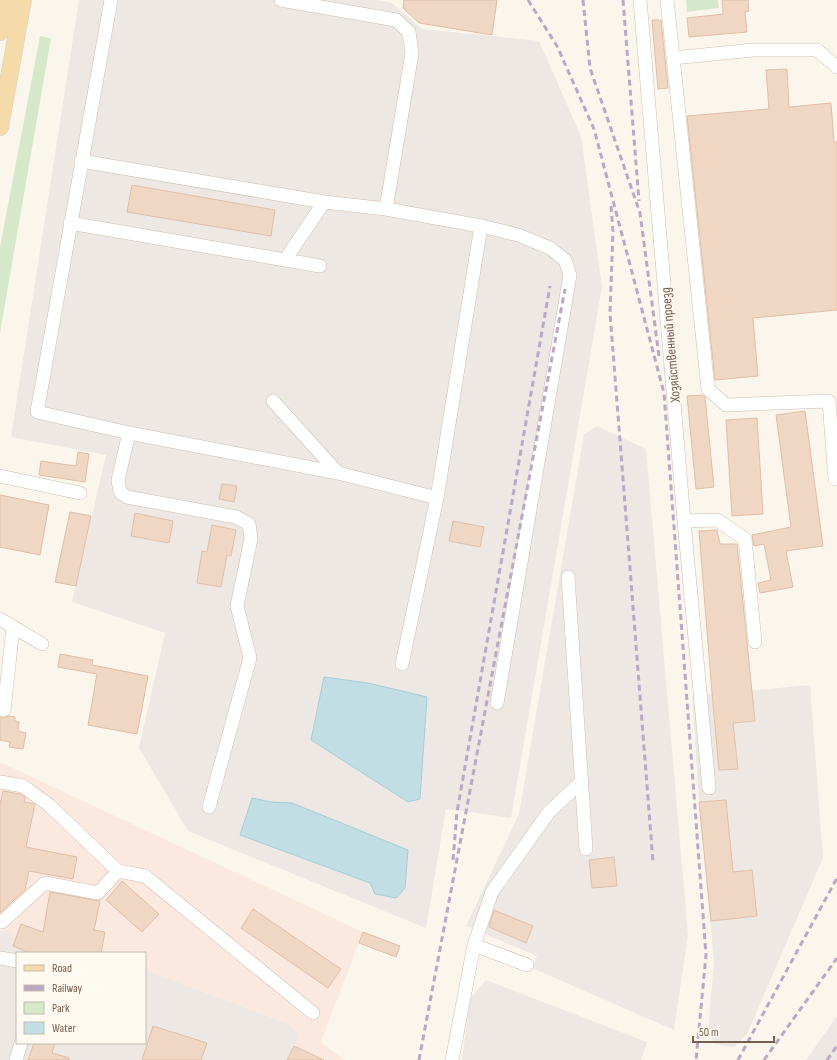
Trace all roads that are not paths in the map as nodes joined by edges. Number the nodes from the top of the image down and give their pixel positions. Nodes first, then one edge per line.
1 (6, 0) edge
2 (23, 0) edge
3 (110, 0) edge
4 (281, 0) edge
5 (640, 0) edge
6 (667, 0) edge
7 (0, 32) edge
8 (673, 58) junction
9 (837, 68) edge
10 (0, 128) edge
11 (81, 161) junction
12 (324, 202) junction
13 (386, 209) junction
14 (70, 222) junction
15 (481, 226) junction
16 (285, 260) junction
17 (320, 266) dead end
18 (273, 401) dead end
19 (129, 433) junction
20 (338, 473) junction
21 (0, 476) edge
22 (835, 479) dead end
23 (80, 493) dead end
24 (437, 498) junction
25 (684, 521) junction
26 (568, 577) dead end
27 (0, 619) edge
28 (13, 627) junction
29 (755, 642) dead end
30 (42, 644) dead end
31 (4, 664) edge
32 (402, 664) dead end
33 (497, 703) dead end
34 (4, 710) dead end
35 (0, 782) edge
36 (580, 783) junction
37 (709, 788) dead end
38 (209, 807) dead end
39 (586, 849) dead end
40 (118, 871) junction
41 (0, 922) edge
42 (474, 945) junction
43 (0, 958) edge
44 (16, 961) edge
45 (527, 965) dead end
46 (313, 1013) dead end
47 (21, 1044) edge
48 (16, 1060) edge
49 (452, 1060) edge

1 - 7 main road
2 - 10 main road
3 - 11 street
4 - 13 street
5 - 25 street, Хозяйственный проезд
6 - 8 street
8 - 9 street
8 - 22 street
11 - 12 street
11 - 14 street
12 - 13 street
12 - 16 street
13 - 15 street
14 - 16 street
14 - 19 street
15 - 24 street
15 - 33 street
16 - 17 street
18 - 20 street
19 - 20 street
19 - 38 street
20 - 24 street
21 - 23 street
24 - 32 street
25 - 29 street
25 - 37 street, Хозяйственный проезд
26 - 36 street
27 - 28 street
28 - 30 street
28 - 31 street
31 - 34 street
35 - 40 street
36 - 39 street
36 - 42 street
40 - 41 street
40 - 46 street
42 - 45 street
42 - 49 street
43 - 44 street
47 - 48 street

